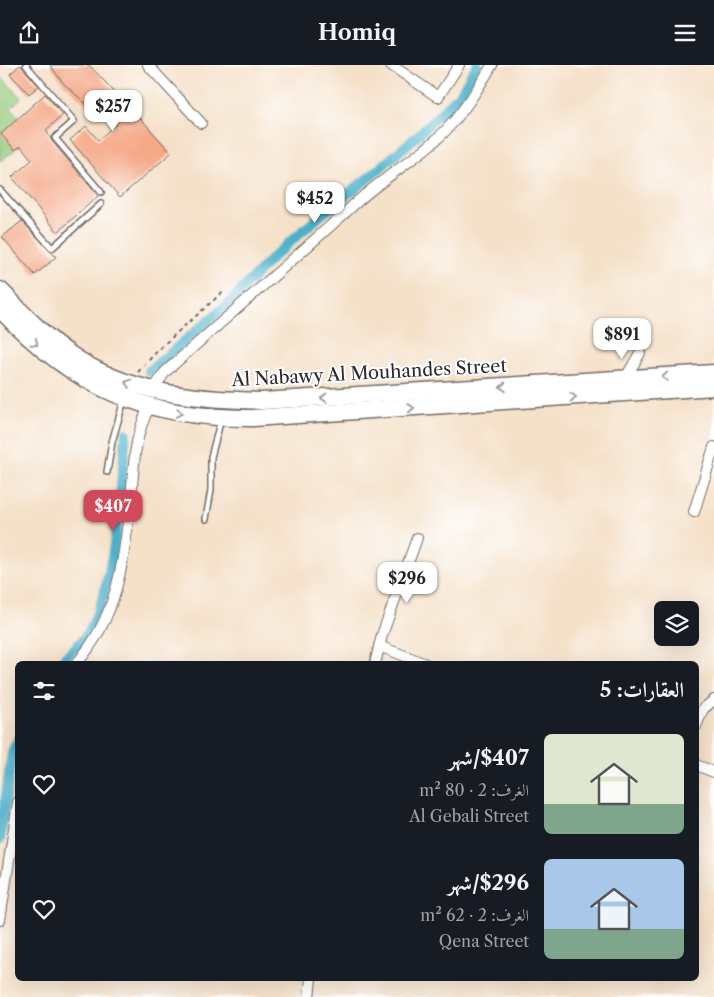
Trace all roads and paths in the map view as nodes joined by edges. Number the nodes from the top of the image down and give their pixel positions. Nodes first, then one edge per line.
1 (26, 65) edge
2 (148, 65) edge
3 (391, 65) edge
4 (460, 65) edge
5 (492, 65) edge
6 (201, 123) dead end
7 (0, 190) edge
8 (101, 192) dead end
9 (100, 204) dead end
10 (0, 289) edge
11 (225, 290) dead end
12 (0, 309) edge
13 (640, 353) dead end
14 (714, 373) edge
15 (625, 379) junction
16 (714, 387) edge
17 (153, 390) junction
18 (127, 391) junction
19 (376, 403) junction
20 (351, 404) junction
21 (149, 407) junction
22 (222, 419) junction
23 (714, 447) edge
24 (108, 472) dead end
25 (694, 512) dead end
26 (206, 519) dead end
27 (418, 538) dead end
28 (379, 646) junction
29 (78, 661) edge
30 (376, 661) edge
31 (418, 661) edge
32 (714, 700) edge
33 (699, 718) edge
34 (699, 766) edge
35 (714, 772) edge
36 (15, 822) edge
37 (0, 920) edge
38 (311, 981) edge
39 (309, 997) edge

1 - 8 lane
2 - 6 street
3 - 4 street
5 - 17 street
7 - 9 lane
18 -> 10 main road, Al Nabawy Al Mouhandes Street
11 - 18 path
12 -> 18 main road, Al Nabawy Al Mouhandes Street
13 - 15 street
14 -> 15 main road, Al Nabawy Al Mouhandes Street
15 -> 19 main road, Al Nabawy Al Mouhandes Street
19 -> 16 main road, Al Nabawy Al Mouhandes Street
17 - 18 main road, Al Nabawy Al Mouhandes Street
20 -> 17 main road, Al Nabawy Al Mouhandes Street
18 - 21 main road, Al Nabawy Al Mouhandes Street
18 - 24 lane
19 - 20 main road, Al Nabawy Al Mouhandes Street
20 - 22 main road, Al Nabawy Al Mouhandes Street
21 -> 22 main road, Al Nabawy Al Mouhandes Street
21 - 29 street
22 - 26 lane
23 - 25 street
27 - 28 street
28 - 30 street
28 - 31 street
32 - 33 street
34 - 35 street
36 - 37 street
38 - 39 street

